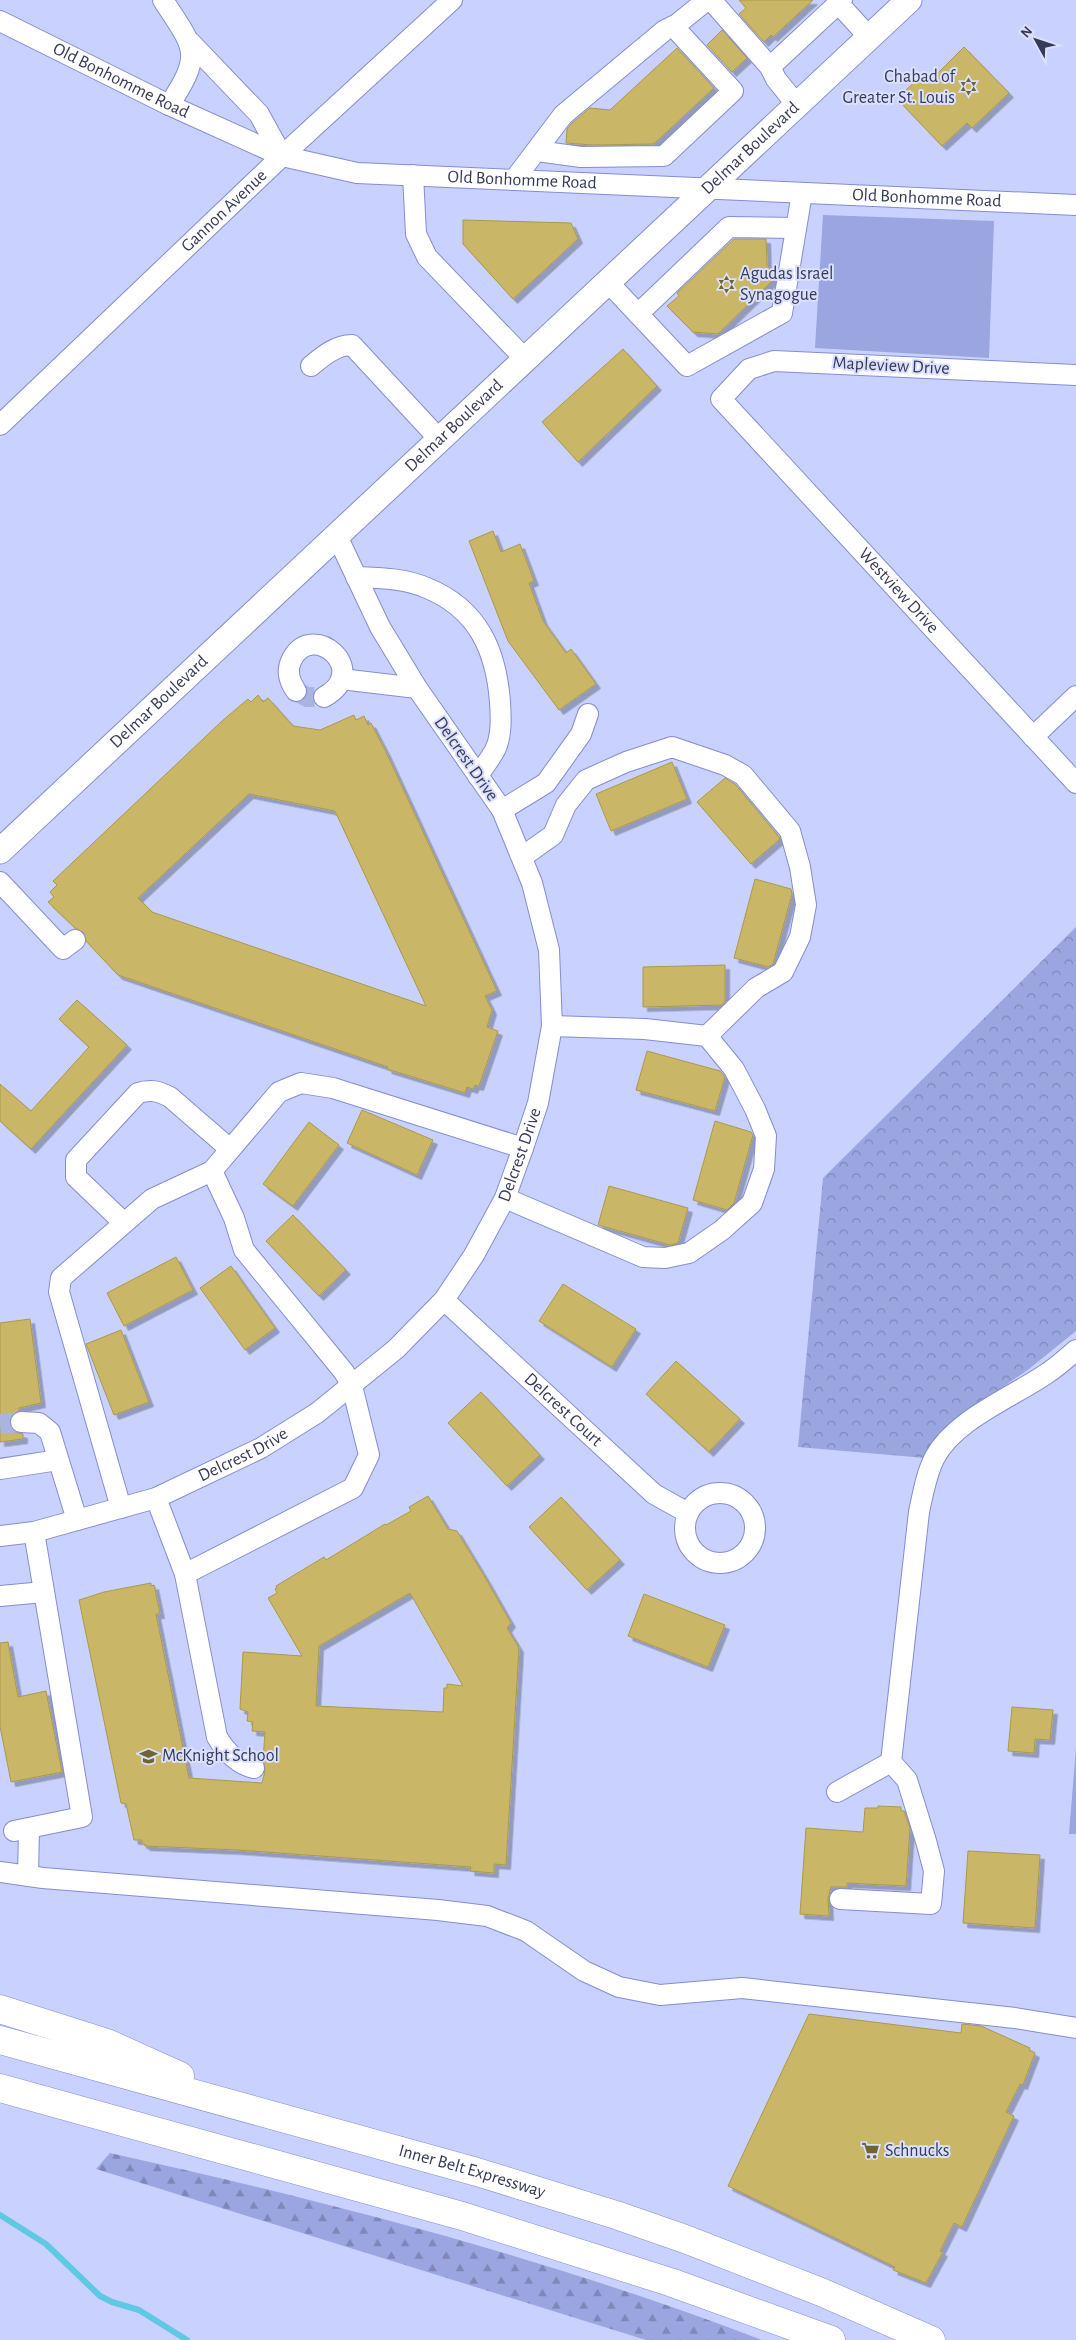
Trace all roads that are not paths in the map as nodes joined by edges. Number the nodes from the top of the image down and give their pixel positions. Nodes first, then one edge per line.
1 (163, 0) edge
2 (452, 0) edge
3 (709, 0) edge
4 (908, 0) edge
5 (840, 2) edge
6 (0, 22) edge
7 (673, 26) junction
8 (869, 37) junction
9 (190, 42) junction
10 (770, 67) junction
11 (796, 104) junction
12 (169, 105) junction
13 (537, 151) junction
14 (282, 156) junction
15 (664, 156) junction
16 (413, 175) junction
17 (514, 180) junction
18 (642, 185) junction
19 (708, 188) junction
20 (802, 193) junction
21 (1076, 205) edge
22 (796, 228) junction
23 (607, 281) junction
24 (638, 314) junction
25 (525, 359) junction
26 (311, 366) dead end
27 (1076, 375) edge
28 (720, 399) joint
29 (0, 425) edge
30 (440, 440) junction
31 (337, 536) junction
32 (356, 577) junction
33 (341, 679) junction
34 (417, 688) junction
35 (296, 691) dead end
36 (1076, 696) edge
37 (324, 697) dead end
38 (588, 714) dead end
39 (1034, 737) junction
40 (478, 776) junction
41 (1076, 783) edge
42 (502, 810) junction
43 (0, 851) edge
44 (522, 857) junction
45 (0, 882) edge
46 (75, 940) dead end
47 (552, 1026) junction
48 (707, 1036) junction
49 (524, 1148) junction
50 (230, 1149) junction
51 (212, 1172) junction
52 (505, 1198) junction
53 (123, 1222) junction
54 (444, 1300) junction
55 (1076, 1350) edge
56 (352, 1386) junction
57 (21, 1422) tunnel mouth
58 (58, 1460) junction
59 (0, 1469) edge
60 (156, 1498) junction
61 (121, 1508) junction
62 (688, 1513) dead end
63 (77, 1520) junction
64 (34, 1532) junction
65 (0, 1536) edge
66 (184, 1574) junction
67 (44, 1592) junction
68 (0, 1596) edge
69 (891, 1762) junction
70 (254, 1768) dead end
71 (836, 1792) dead end
72 (0, 1872) edge
73 (28, 1876) junction
74 (840, 1899) dead end
75 (0, 2009) edge
76 (1076, 2028) edge
77 (0, 2040) edge
78 (0, 2088) edge
79 (266, 2114) junction
80 (831, 2340) edge
81 (931, 2340) edge

1 - 9 street
2 - 14 street, Gannon Avenue
3 - 7 street
3 - 10 street
4 - 8 main road, Delmar Boulevard
5 - 8 street
5 - 10 street
6 - 12 street, Old Bonhomme Road
7 - 13 street
7 - 15 street
8 - 11 main road, Delmar Boulevard
9 - 12 street
9 - 14 street
10 - 11 street
11 - 19 main road, Delmar Boulevard
12 - 14 street, Old Bonhomme Road
13 - 15 street
13 - 17 street
14 - 16 street, Old Bonhomme Road
14 - 29 street, Gannon Avenue
15 - 18 street
16 - 17 street, Old Bonhomme Road
16 - 25 street
17 - 18 street, Old Bonhomme Road
18 - 19 street, Old Bonhomme Road
19 - 20 street, Old Bonhomme Road
19 - 23 main road, Delmar Boulevard
20 - 21 street, Old Bonhomme Road
20 - 22 street
22 - 24 street
22 - 24 street
23 - 24 street
23 - 25 main road, Delmar Boulevard
25 - 30 main road, Delmar Boulevard
26 - 30 street
27 - 28 street, Mapleview Drive
28 - 39 street, Westview Drive
30 - 31 main road, Delmar Boulevard
31 - 32 street, Delcrest Drive
31 - 43 main road, Delmar Boulevard
32 - 34 street, Delcrest Drive
32 - 40 street
33 - 34 street
33 - 35 street
33 - 37 street
34 - 40 street, Delcrest Drive
36 - 39 street
38 - 42 street
39 - 41 street, Westview Drive
40 - 42 street, Delcrest Drive
42 - 44 street, Delcrest Drive
44 - 47 street, Delcrest Drive
44 - 48 street
45 - 46 street
47 - 48 street
47 - 49 street, Delcrest Drive
48 - 52 street
49 - 50 street
49 - 52 street, Delcrest Drive
50 - 51 street
50 - 53 street
51 - 53 street
51 - 56 street
52 - 54 street, Delcrest Drive
53 - 61 street
54 - 56 street, Delcrest Drive
54 - 62 street, Delcrest Court
55 - 69 street
56 - 60 street, Delcrest Drive
56 - 66 street
57 - 58 street
58 - 59 street
58 - 63 street
60 - 61 street, Delcrest Drive
60 - 66 street
61 - 63 street, Delcrest Drive
63 - 64 street, Delcrest Drive
64 - 65 street, Delcrest Drive
64 - 67 street
66 - 70 street
67 - 68 street
67 - 73 street
69 - 71 street
69 - 74 street
72 - 73 street
73 - 76 street
75 - 79 highway
77 - 79 highway, Inner Belt Expressway
78 - 80 highway
79 - 81 highway, Inner Belt Expressway

